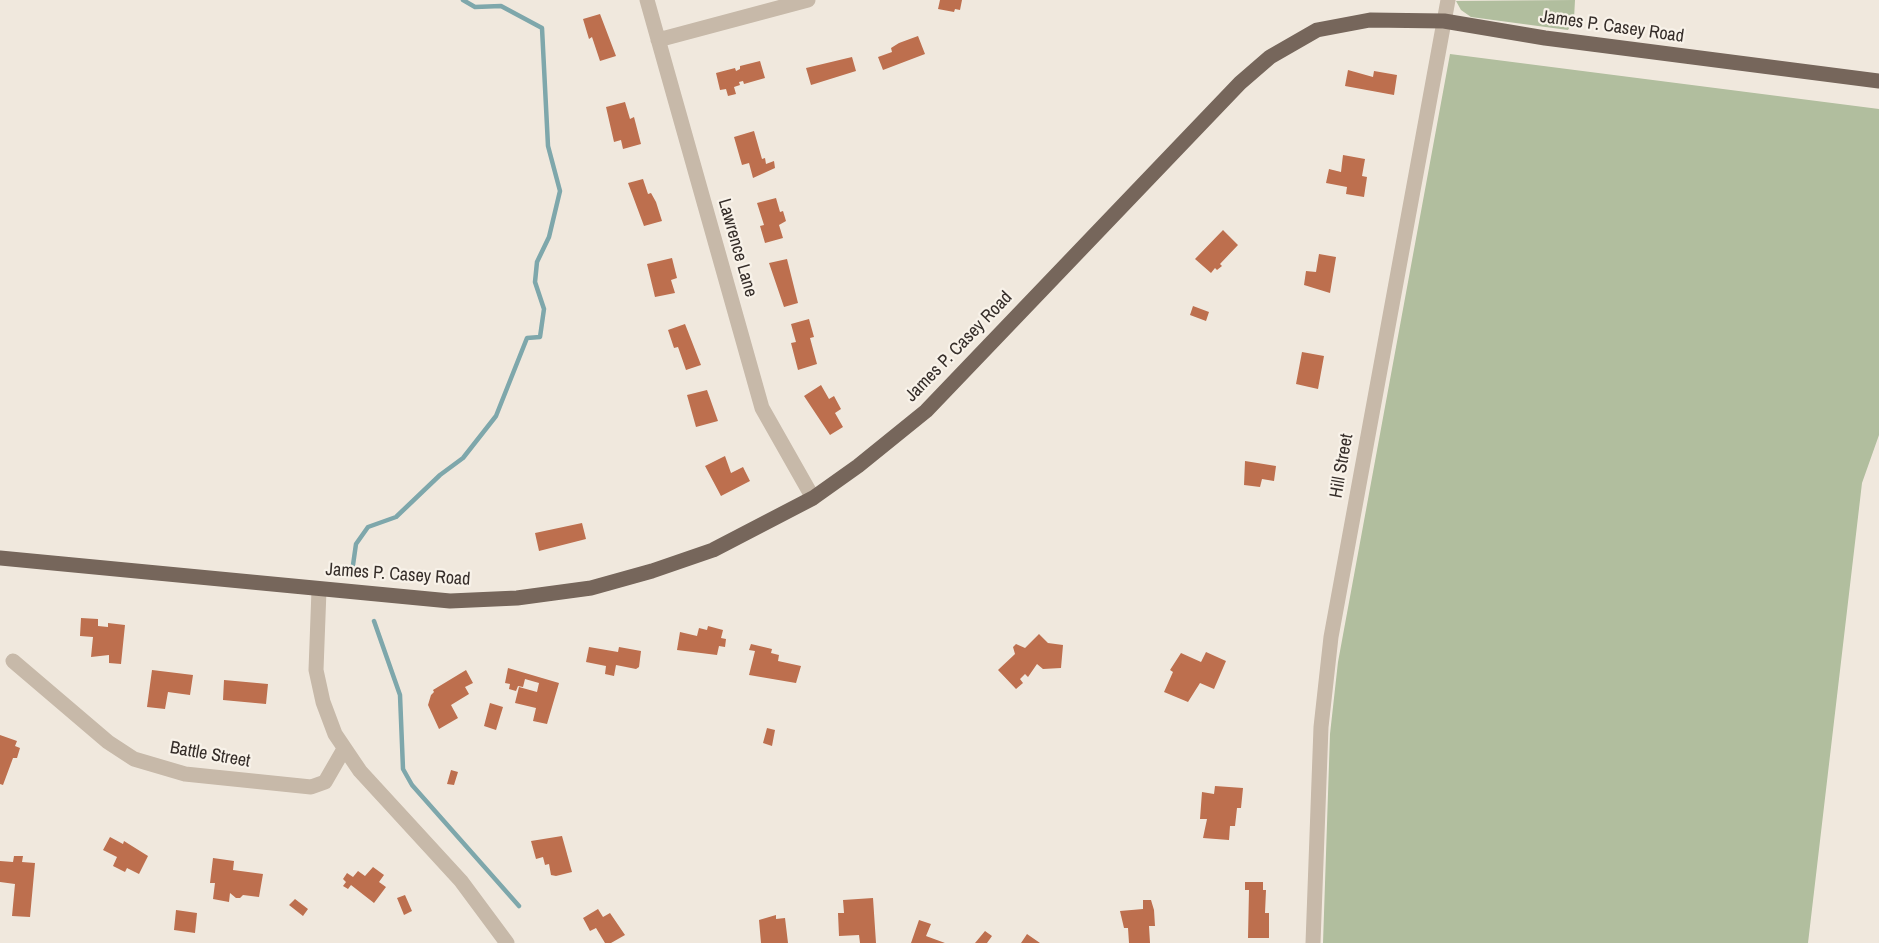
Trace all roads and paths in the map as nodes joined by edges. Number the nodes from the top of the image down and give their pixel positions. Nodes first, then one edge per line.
1 (646, 0) edge
2 (808, 0) edge
3 (1448, 0) edge
4 (1444, 21) junction
5 (658, 40) junction
6 (1879, 81) edge
7 (813, 498) junction
8 (0, 558) edge
9 (319, 590) junction
10 (13, 661) dead end
11 (344, 749) junction
12 (507, 943) edge
13 (1313, 943) edge

1 - 5 street, Lawrence Lane
2 - 5 street
3 - 4 street, Hill Street
4 - 6 main road, James P. Casey Road
4 - 7 main road, James P. Casey Road
4 - 13 street, Hill Street
5 - 7 street, Lawrence Lane
7 - 9 main road, James P. Casey Road
8 - 9 main road, James P. Casey Road
9 - 11 street
10 - 11 street, Battle Street
11 - 12 street

